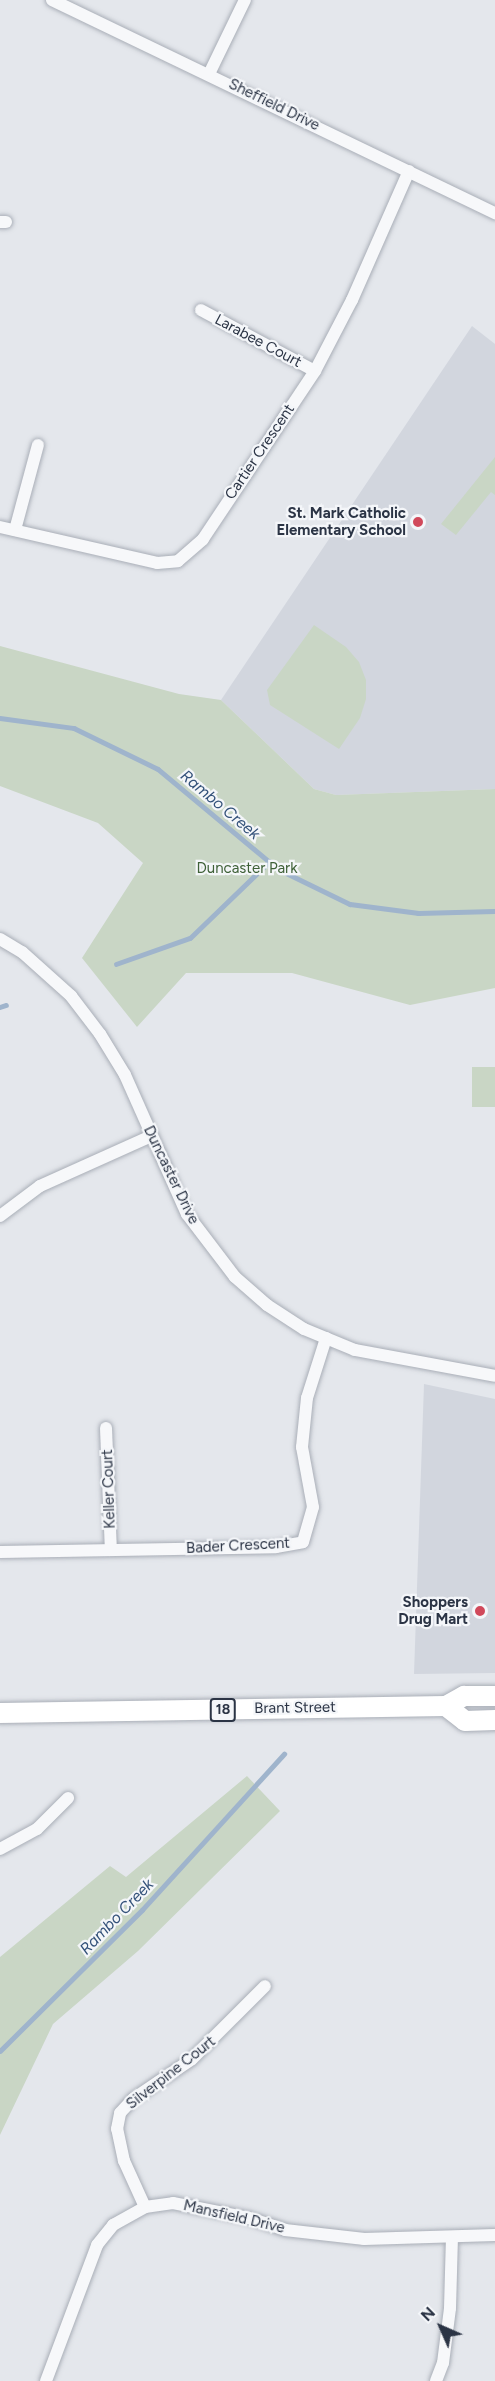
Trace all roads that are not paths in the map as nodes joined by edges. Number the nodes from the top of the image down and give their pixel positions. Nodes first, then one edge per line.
1 (52, 0) edge
2 (245, 0) edge
3 (209, 74) junction
4 (409, 171) junction
5 (495, 213) edge
6 (201, 310) dead end
7 (315, 371) junction
8 (38, 446) dead end
9 (0, 527) edge
10 (15, 530) junction
11 (0, 939) edge
12 (150, 1136) junction
13 (0, 1216) edge
14 (326, 1338) junction
15 (495, 1376) edge
16 (106, 1428) dead end
17 (111, 1550) junction
18 (0, 1552) edge
19 (495, 1696) edge
20 (446, 1706) junction
21 (0, 1713) edge
22 (495, 1720) edge
23 (68, 1798) dead end
24 (0, 1849) edge
25 (265, 1986) dead end
26 (145, 2207) junction
27 (495, 2235) edge
28 (452, 2238) junction
29 (46, 2381) edge
30 (436, 2381) edge

1 - 3 street, Sheffield Drive
2 - 3 street
3 - 4 street, Sheffield Drive
4 - 5 street, Sheffield Drive
4 - 7 street, Cartier Crescent
6 - 7 street, Larabee Court
7 - 10 street, Cartier Crescent
8 - 10 street
9 - 10 street, Cartier Crescent
11 - 12 street, Duncaster Drive
12 - 13 street
12 - 14 street, Duncaster Drive
14 - 15 street, Duncaster Drive
14 - 17 street, Bader Crescent
16 - 17 street, Keller Court
17 - 18 street, Bader Crescent
19 - 20 main road, Brant Street / 18
20 - 21 main road, Brant Street / 18
20 - 22 main road
23 - 24 street
25 - 26 street, Silverpine Court
26 - 28 street, Mansfield Drive
26 - 29 street, Mansfield Drive
27 - 28 street, Mansfield Drive
28 - 30 street

